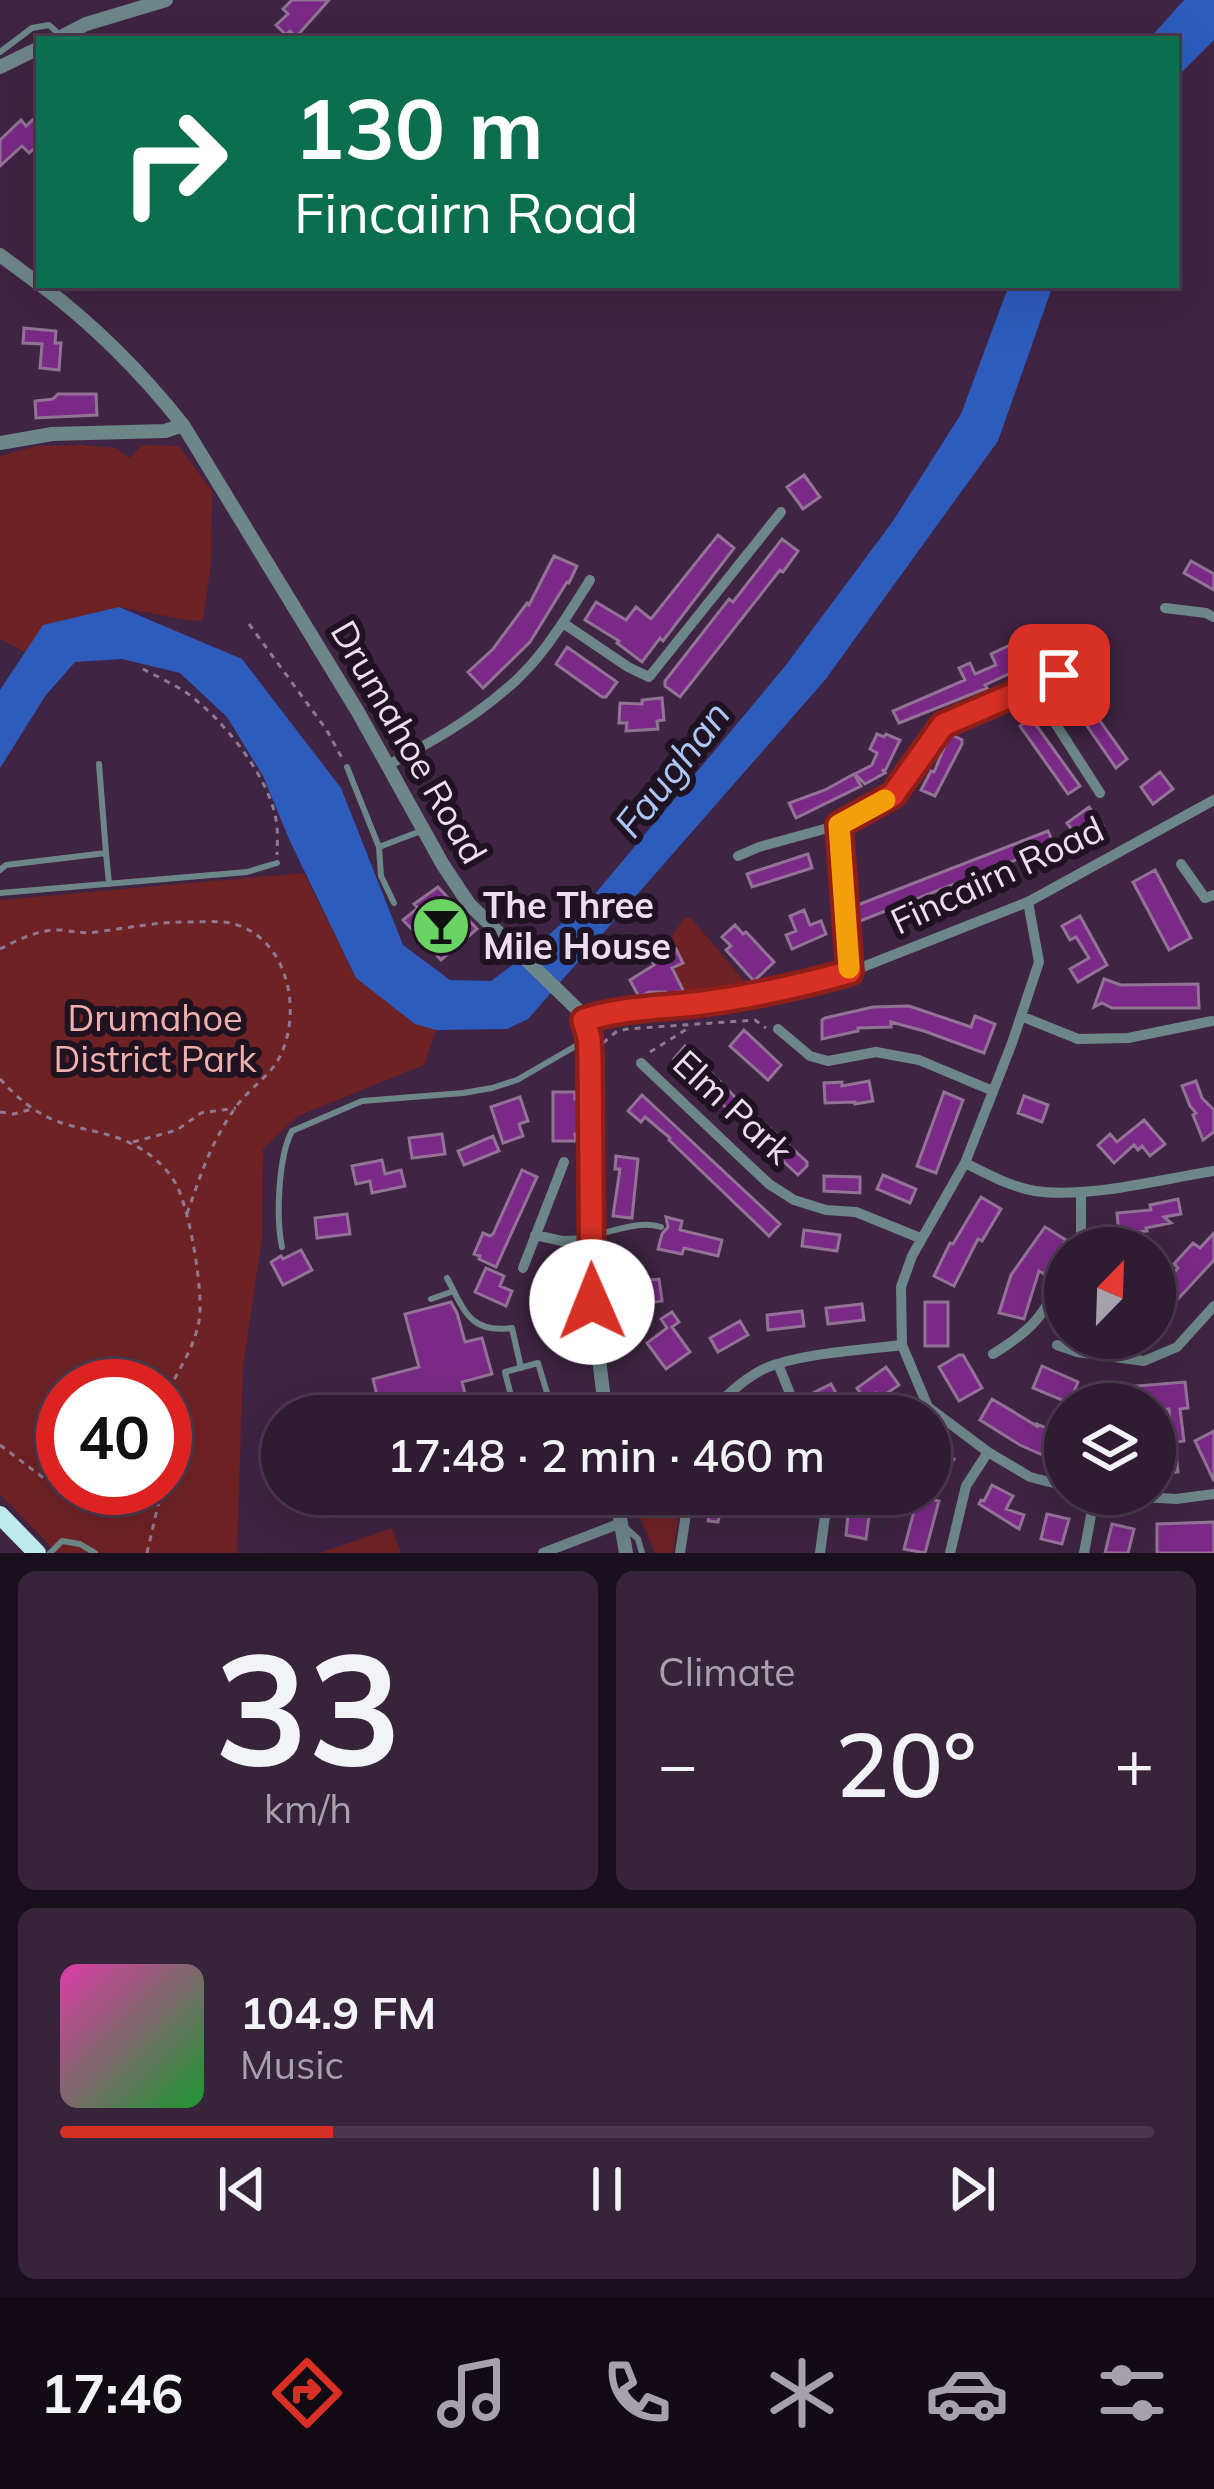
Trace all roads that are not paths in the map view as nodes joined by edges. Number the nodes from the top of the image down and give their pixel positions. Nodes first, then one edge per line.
1 (166, 0) edge
2 (57, 36) edge
3 (63, 36) edge
4 (36, 49) edge
5 (0, 52) edge
6 (0, 67) edge
7 (0, 255) edge
8 (36, 281) edge
9 (45, 288) edge
10 (183, 425) junction
11 (0, 443) edge
12 (781, 512) dead end
13 (590, 580) dead end
14 (1165, 608) dead end
15 (1214, 616) edge
16 (562, 623) junction
17 (1059, 675) dead end
18 (1032, 687) junction
19 (99, 764) dead end
20 (388, 765) junction
21 (347, 766) road end
22 (1100, 793) dead end
23 (1214, 800) edge
24 (839, 825) junction
25 (424, 830) junction
26 (379, 847) junction
27 (106, 853) junction
28 (738, 856) dead end
29 (277, 863) road end
30 (1180, 865) dead end
31 (0, 870) edge
32 (110, 884) junction
33 (0, 893) edge
34 (1214, 895) edge
35 (1028, 902) junction
36 (394, 903) dead end
37 (850, 972) junction
38 (1022, 1016) junction
39 (584, 1020) junction
40 (1212, 1021) edge
41 (778, 1029) road end
42 (589, 1038) junction
43 (641, 1063) road end
44 (993, 1091) junction
45 (564, 1162) dead end
46 (964, 1163) junction
47 (1214, 1171) edge
48 (1081, 1192) junction
49 (661, 1227) dead end
50 (1079, 1227) edge
51 (535, 1235) junction
52 (591, 1238) junction
53 (920, 1238) junction
54 (282, 1247) dead end
55 (523, 1268) dead end
56 (447, 1278) dead end
57 (454, 1291) junction
58 (431, 1299) dead end
59 (1214, 1306) edge
60 (1044, 1311) edge
61 (902, 1345) junction
62 (1176, 1347) edge
63 (993, 1354) dead end
64 (778, 1364) junction
65 (521, 1368) junction
66 (511, 1395) edge
67 (548, 1395) edge
68 (603, 1395) edge
69 (728, 1395) edge
70 (791, 1395) edge
71 (988, 1452) junction
72 (1044, 1481) edge
73 (1214, 1494) edge
74 (1176, 1499) edge
75 (0, 1515) edge
76 (620, 1515) edge
77 (686, 1515) edge
78 (825, 1515) edge
79 (1091, 1515) edge
80 (621, 1523) junction
81 (37, 1553) edge
82 (50, 1553) edge
83 (95, 1553) edge
84 (543, 1553) edge
85 (626, 1553) edge
86 (642, 1553) edge
87 (680, 1553) edge
88 (820, 1553) edge
89 (950, 1553) edge
90 (1084, 1553) edge

1 - 3 street
2 - 5 lane
4 - 6 street
7 - 8 street, Drumahoe Road
9 - 10 street, Drumahoe Road
10 - 11 street
10 - 20 street, Drumahoe Road
12 - 16 street
13 - 16 street
14 - 15 street
16 - 20 street
17 - 18 street
18 - 22 street
18 - 24 street
19 - 27 lane
20 - 25 street, Drumahoe Road
21 - 26 lane
23 - 35 street, Fincairn Road
24 - 28 street
24 - 37 street
25 - 26 lane
25 - 39 street, Drumahoe Road
26 - 36 lane
27 - 31 lane
27 - 32 lane
29 - 32 lane
30 - 34 street
32 - 33 lane
35 - 37 street, Fincairn Road
35 - 38 street
37 - 39 street, Fincairn Road
38 - 40 street
38 - 44 street
39 - 42 street, Drumahoe Road
41 - 44 street
42 - 52 street, Drumahoe Road
42 - 54 lane
43 - 53 street, Elm Park
44 - 46 street
45 - 51 street
46 - 48 street
46 - 53 street
47 - 48 street
48 - 50 street
49 - 52 lane
51 - 52 street
51 - 55 street
52 - 68 street, Drumahoe Road
53 - 61 street
56 - 57 lane
57 - 58 lane
57 - 65 lane
59 - 62 street
60 - 63 street
61 - 64 street
61 - 71 street
64 - 69 street
64 - 70 street
65 - 66 lane
65 - 67 lane
71 - 72 street
71 - 89 street
73 - 74 street
75 - 81 highway
76 - 80 street
77 - 87 street
78 - 88 street
79 - 90 street
80 - 84 street
80 - 85 street
80 - 86 lane
82 - 83 lane

